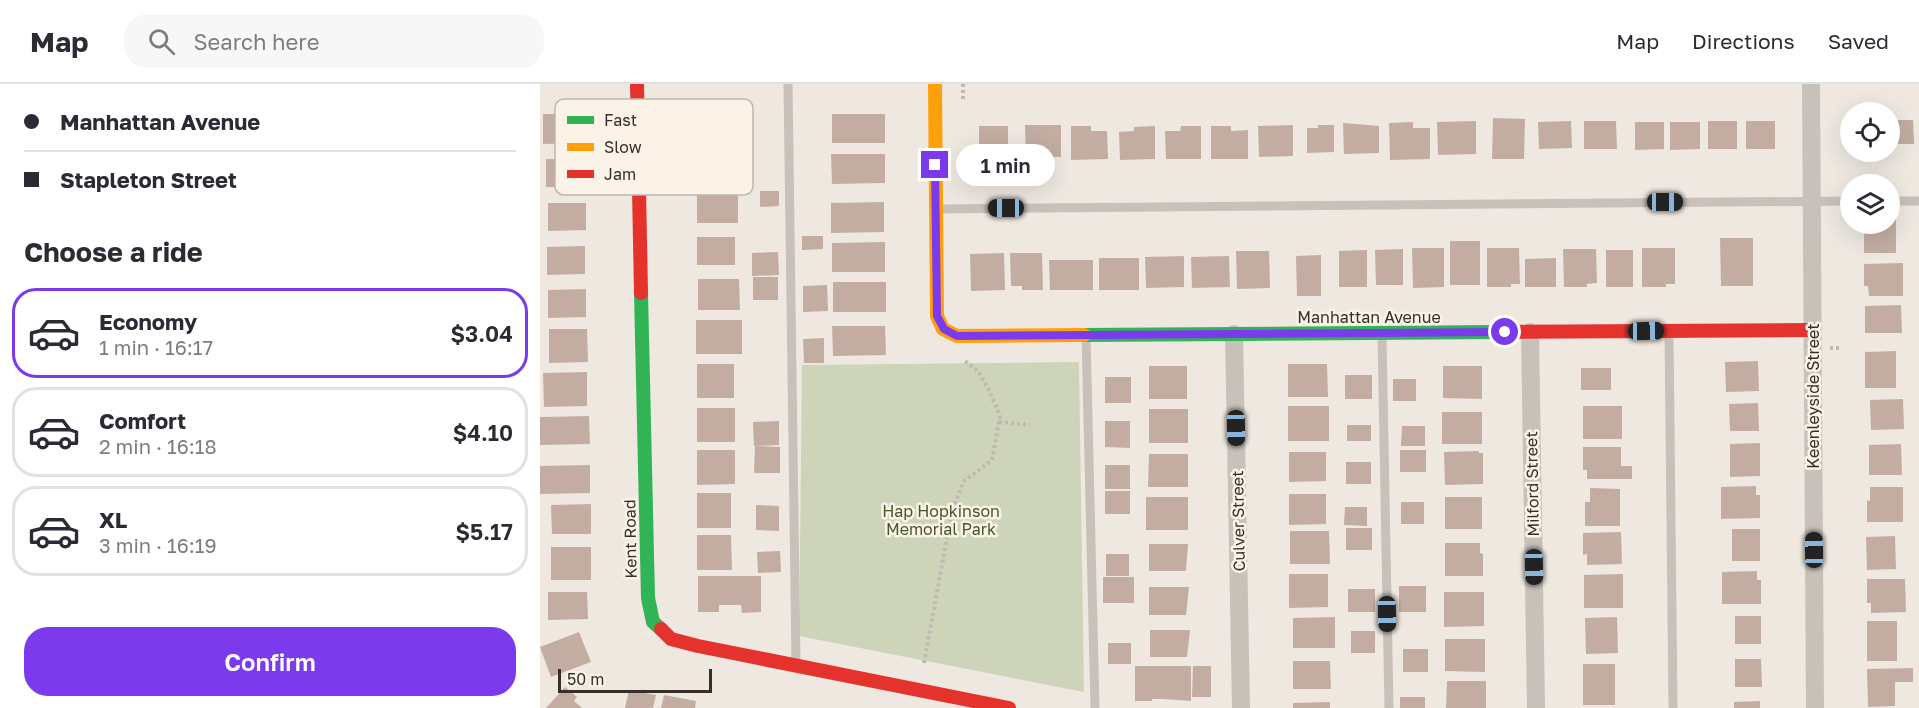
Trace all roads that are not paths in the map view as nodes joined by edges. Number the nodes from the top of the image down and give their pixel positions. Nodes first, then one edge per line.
1 (637, 84) edge
2 (788, 84) edge
3 (935, 84) edge
4 (1810, 84) edge
5 (637, 99) edge
6 (639, 195) edge
7 (1811, 201) junction
8 (1840, 201) edge
9 (1900, 201) edge
10 (1919, 201) edge
11 (936, 209) junction
12 (1812, 330) junction
13 (1669, 331) junction
14 (1530, 332) junction
15 (1382, 333) junction
16 (1234, 334) junction
17 (1086, 335) junction
18 (796, 665) junction
19 (947, 702) edge
20 (1009, 708) edge
21 (1095, 708) edge
22 (1241, 708) edge
23 (1389, 708) edge
24 (1536, 708) edge
25 (1673, 708) edge
26 (1815, 708) edge

1 - 5 street, Kent Road
2 - 18 lane
3 - 11 street
4 - 7 street, Keenleyside Street
6 - 18 street, Kent Road
7 - 8 lane
7 - 11 lane
7 - 12 street, Keenleyside Street
9 - 10 lane
11 - 17 street, Manhattan Avenue
12 - 13 street, Manhattan Avenue
12 - 26 street, Keenleyside Street
13 - 14 street, Manhattan Avenue
13 - 25 lane
14 - 15 street, Manhattan Avenue
14 - 24 street, Milford Street
15 - 16 street, Manhattan Avenue
15 - 23 lane
16 - 17 street, Manhattan Avenue
16 - 22 street, Culver Street
17 - 21 lane
18 - 19 street, Kent Road
19 - 20 street, Kent Road

